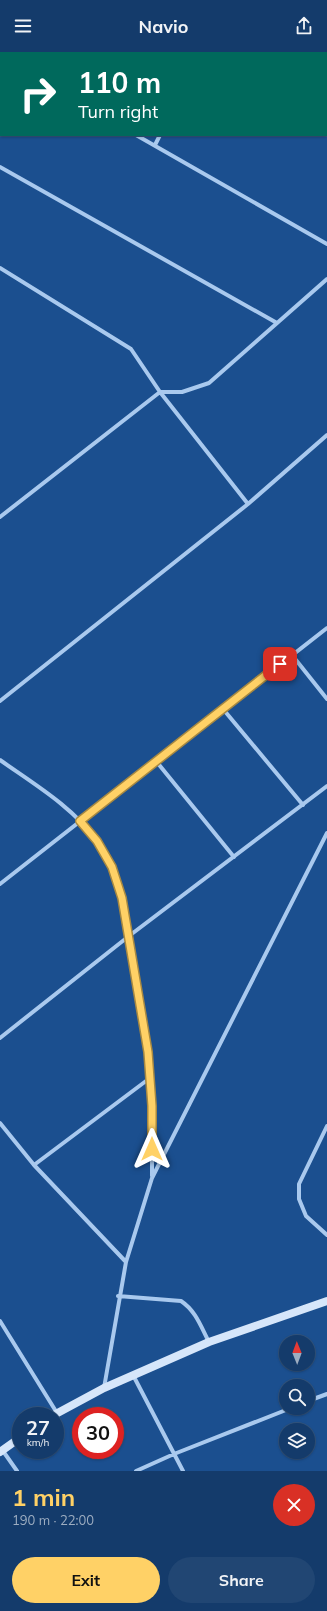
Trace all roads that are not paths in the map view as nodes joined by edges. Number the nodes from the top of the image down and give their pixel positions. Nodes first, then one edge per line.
1 (138, 136) edge
2 (159, 136) edge
3 (154, 145) junction
4 (0, 166) edge
5 (327, 244) edge
6 (0, 268) edge
7 (327, 279) edge
8 (277, 323) junction
9 (160, 392) junction
10 (327, 435) edge
11 (248, 504) junction
12 (0, 517) edge
13 (327, 628) edge
14 (292, 655) junction
15 (327, 699) edge
16 (0, 701) edge
17 (223, 709) junction
18 (0, 760) edge
19 (156, 761) junction
20 (327, 786) edge
21 (303, 806) junction
22 (80, 821) junction
23 (327, 833) edge
24 (234, 857) junction
25 (0, 884) edge
26 (129, 936) junction
27 (0, 1038) edge
28 (150, 1078) junction
29 (0, 1123) edge
30 (327, 1126) edge
31 (34, 1165) junction
32 (152, 1178) junction
33 (327, 1235) edge
34 (126, 1262) junction
35 (118, 1296) junction
36 (327, 1301) edge
37 (0, 1321) edge
38 (209, 1342) junction
39 (133, 1375) junction
40 (104, 1388) junction
41 (327, 1394) edge
42 (315, 1398) edge
43 (50, 1407) edge
44 (64, 1409) edge
45 (279, 1412) edge
46 (12, 1444) edge
47 (1, 1452) edge
48 (174, 1454) junction
49 (17, 1471) edge
50 (136, 1471) edge
51 (183, 1471) edge

1 - 3 street
2 - 3 street
3 - 5 street
4 - 8 street
6 - 9 street
7 - 8 street
8 - 9 street
9 - 11 street
9 - 12 street
10 - 11 street
11 - 16 street
13 - 14 street
14 - 15 street
14 - 17 street
17 - 19 street
17 - 21 street
18 - 22 street
19 - 22 street
19 - 24 street
20 - 21 street
21 - 24 street
22 - 25 street
22 - 26 street
23 - 32 street
24 - 26 street
26 - 27 street
26 - 28 street
28 - 31 street
28 - 32 street
29 - 31 street
30 - 33 street
31 - 34 street
32 - 34 street
34 - 35 street
35 - 38 street
35 - 40 street
36 - 38 street
37 - 43 street
38 - 39 street
39 - 40 street
39 - 48 street
40 - 44 street
41 - 42 street
45 - 48 street
46 - 47 street
47 - 49 street
48 - 50 street
48 - 51 street

